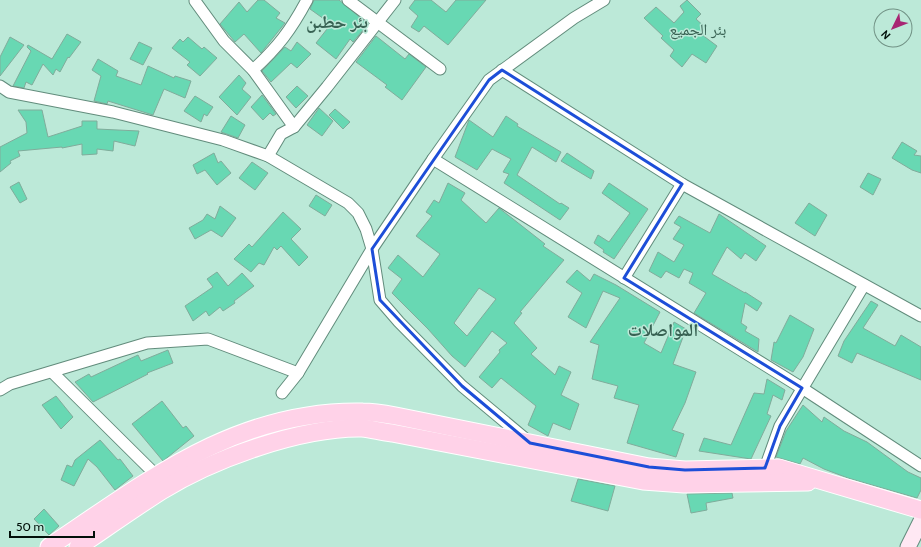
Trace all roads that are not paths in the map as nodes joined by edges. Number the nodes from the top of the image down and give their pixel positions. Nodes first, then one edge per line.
1 (195, 0) edge
2 (307, 0) edge
3 (348, 0) edge
4 (395, 0) edge
5 (604, 0) edge
6 (378, 23) junction
7 (440, 69) dead end
8 (253, 70) junction
9 (502, 70) junction
10 (0, 86) edge
11 (294, 127) junction
12 (268, 156) junction
13 (433, 159) junction
14 (682, 184) junction
15 (372, 249) junction
16 (624, 278) junction
17 (864, 285) junction
18 (921, 316) edge
19 (52, 372) junction
20 (298, 373) junction
21 (0, 378) edge
22 (10, 384) junction
23 (802, 388) junction
24 (0, 390) edge
25 (282, 393) dead end
26 (530, 443) junction
27 (921, 466) edge
28 (765, 468) junction
29 (156, 476) junction
30 (824, 481) junction
31 (921, 510) edge
32 (921, 521) edge
33 (49, 547) edge
34 (78, 547) edge
35 (908, 547) edge

1 - 8 street
2 - 8 street
3 - 6 street
4 - 6 street
5 - 9 street
6 - 7 street
6 - 11 street
8 - 11 street
9 - 13 street
9 - 14 street
10 - 12 street
11 - 12 street
12 - 15 street
13 - 15 street
13 - 16 street
14 - 16 street
14 - 17 street
15 - 20 street
15 - 26 street
16 - 23 street
17 - 18 street
17 - 23 street
19 - 20 street
19 - 22 street
19 - 29 street
20 - 25 street
21 - 22 street
22 - 24 street
23 - 27 street
23 - 28 street
26 - 28 main road
26 - 29 main road
28 - 30 main road
29 - 33 main road
30 - 31 main road
30 - 34 main road
32 - 35 street

